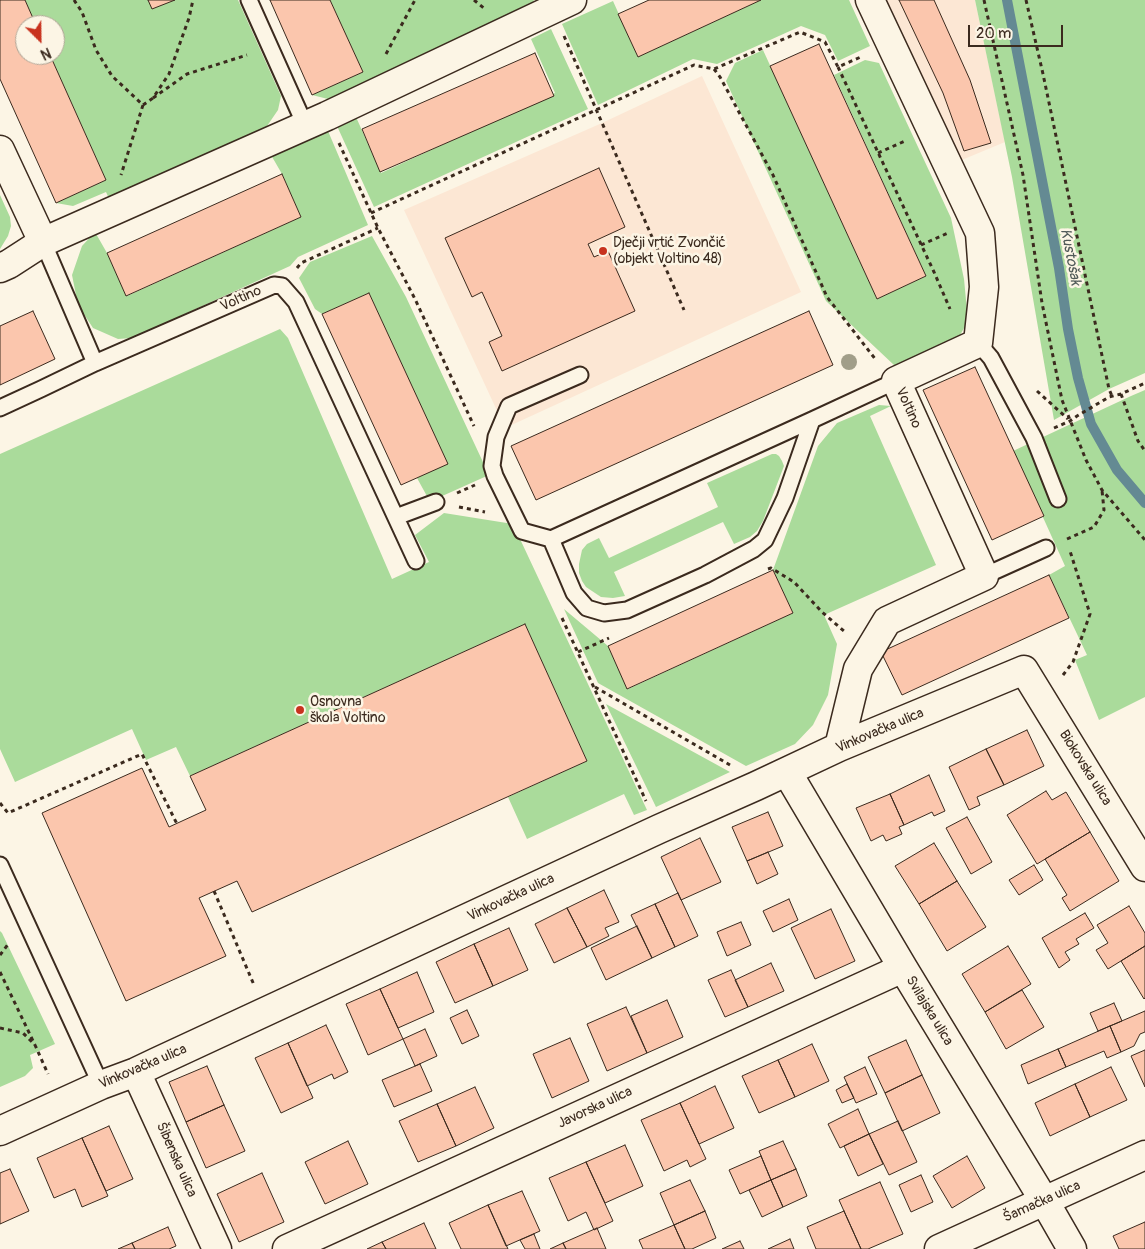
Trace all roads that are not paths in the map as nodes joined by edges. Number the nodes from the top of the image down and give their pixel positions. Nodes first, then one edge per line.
1 (249, 0) edge
2 (870, 0) edge
3 (564, 3) edge
4 (316, 120) junction
5 (0, 150) edge
6 (43, 242) junction
7 (0, 268) edge
8 (972, 346) junction
9 (94, 363) junction
10 (580, 375) dead end
11 (896, 381) junction
12 (0, 408) edge
13 (812, 420) junction
14 (1058, 499) road end
15 (436, 502) road end
16 (396, 517) junction
17 (551, 539) junction
18 (1046, 548) road end
19 (416, 561) dead end
20 (984, 576) junction
21 (1024, 670) joint
22 (839, 747) junction
23 (788, 772) junction
24 (0, 865) edge
25 (1145, 867) edge
26 (4, 886) edge
27 (903, 968) junction
28 (136, 1072) junction
29 (101, 1085) junction
30 (0, 1131) edge
31 (1145, 1155) edge
32 (1045, 1202) junction
33 (217, 1249) edge
34 (287, 1249) edge
35 (939, 1249) edge
36 (1072, 1249) edge

1 - 4 lane
2 - 8 street
3 - 4 street
4 - 6 street
5 - 6 street
6 - 7 street
6 - 9 lane
8 - 11 street, Voltino
8 - 14 lane
9 - 12 lane, Voltino
9 - 16 lane, Voltino
10 - 17 lane
11 - 13 lane
11 - 20 street, Voltino
13 - 17 lane
13 - 17 lane
15 - 16 lane
16 - 19 lane
18 - 20 lane
20 - 22 street
21 - 22 street, Vinkovačka ulica
21 - 25 street, Biokovska ulica
22 - 23 street, Vinkovačka ulica
23 - 27 street, Svilajska ulica
23 - 28 street, Vinkovačka ulica
24 - 26 lane
26 - 29 lane
27 - 32 street, Svilajska ulica
27 - 34 street, Javorska ulica
28 - 29 street, Vinkovačka ulica
28 - 33 street, Šibenska ulica
29 - 30 street, Vinkovačka ulica
31 - 32 street, Šamačka ulica
32 - 35 street, Šamačka ulica
32 - 36 street, Svilajska ulica

